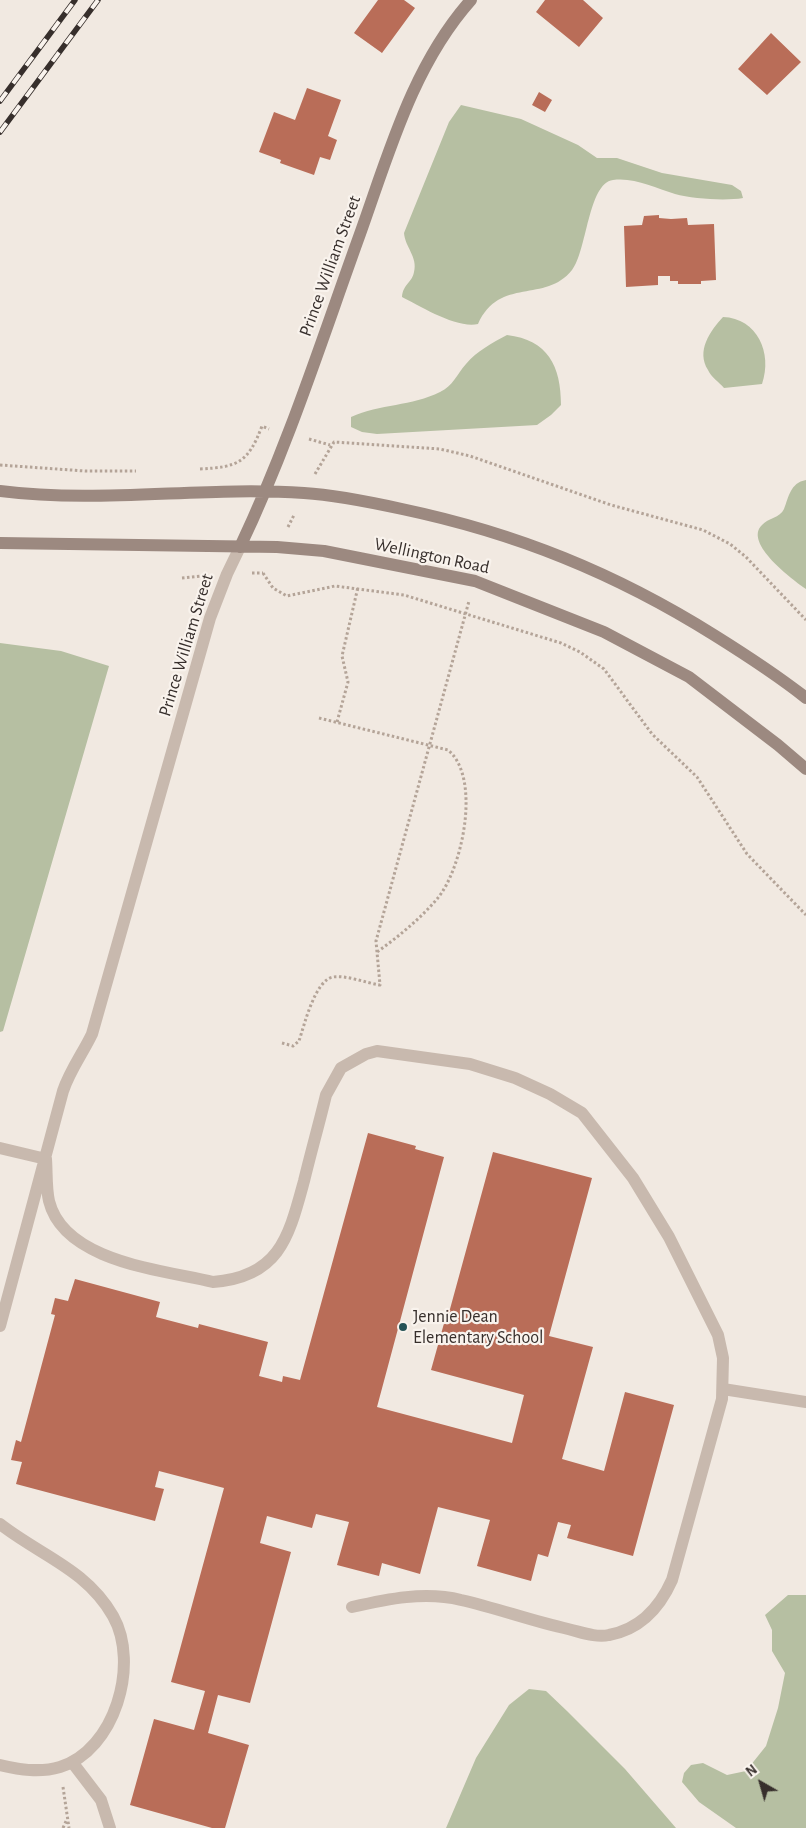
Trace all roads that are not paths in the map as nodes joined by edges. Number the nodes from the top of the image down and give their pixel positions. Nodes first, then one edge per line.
1 (471, 0) edge
2 (266, 491) junction
3 (0, 492) edge
4 (0, 544) edge
5 (240, 547) junction
6 (806, 698) edge
7 (806, 769) edge
8 (0, 1148) edge
9 (46, 1158) junction
10 (0, 1326) edge
11 (724, 1389) junction
12 (806, 1402) edge
13 (0, 1524) edge
14 (352, 1608) dead end
15 (66, 1764) junction
16 (0, 1765) edge
17 (110, 1828) edge

1 - 2 main road, Prince William Street
2 - 3 main road, Wellington Road
2 - 5 main road, Prince William Street
2 - 6 main road, Wellington Road
4 - 5 main road, Wellington Road
5 - 7 main road, Wellington Road
5 - 9 lane, Prince William Street
8 - 9 lane
9 - 10 lane, Prince William Street
9 - 11 lane
11 - 12 lane
11 - 14 lane
13 - 15 lane
15 - 16 lane
15 - 17 lane

